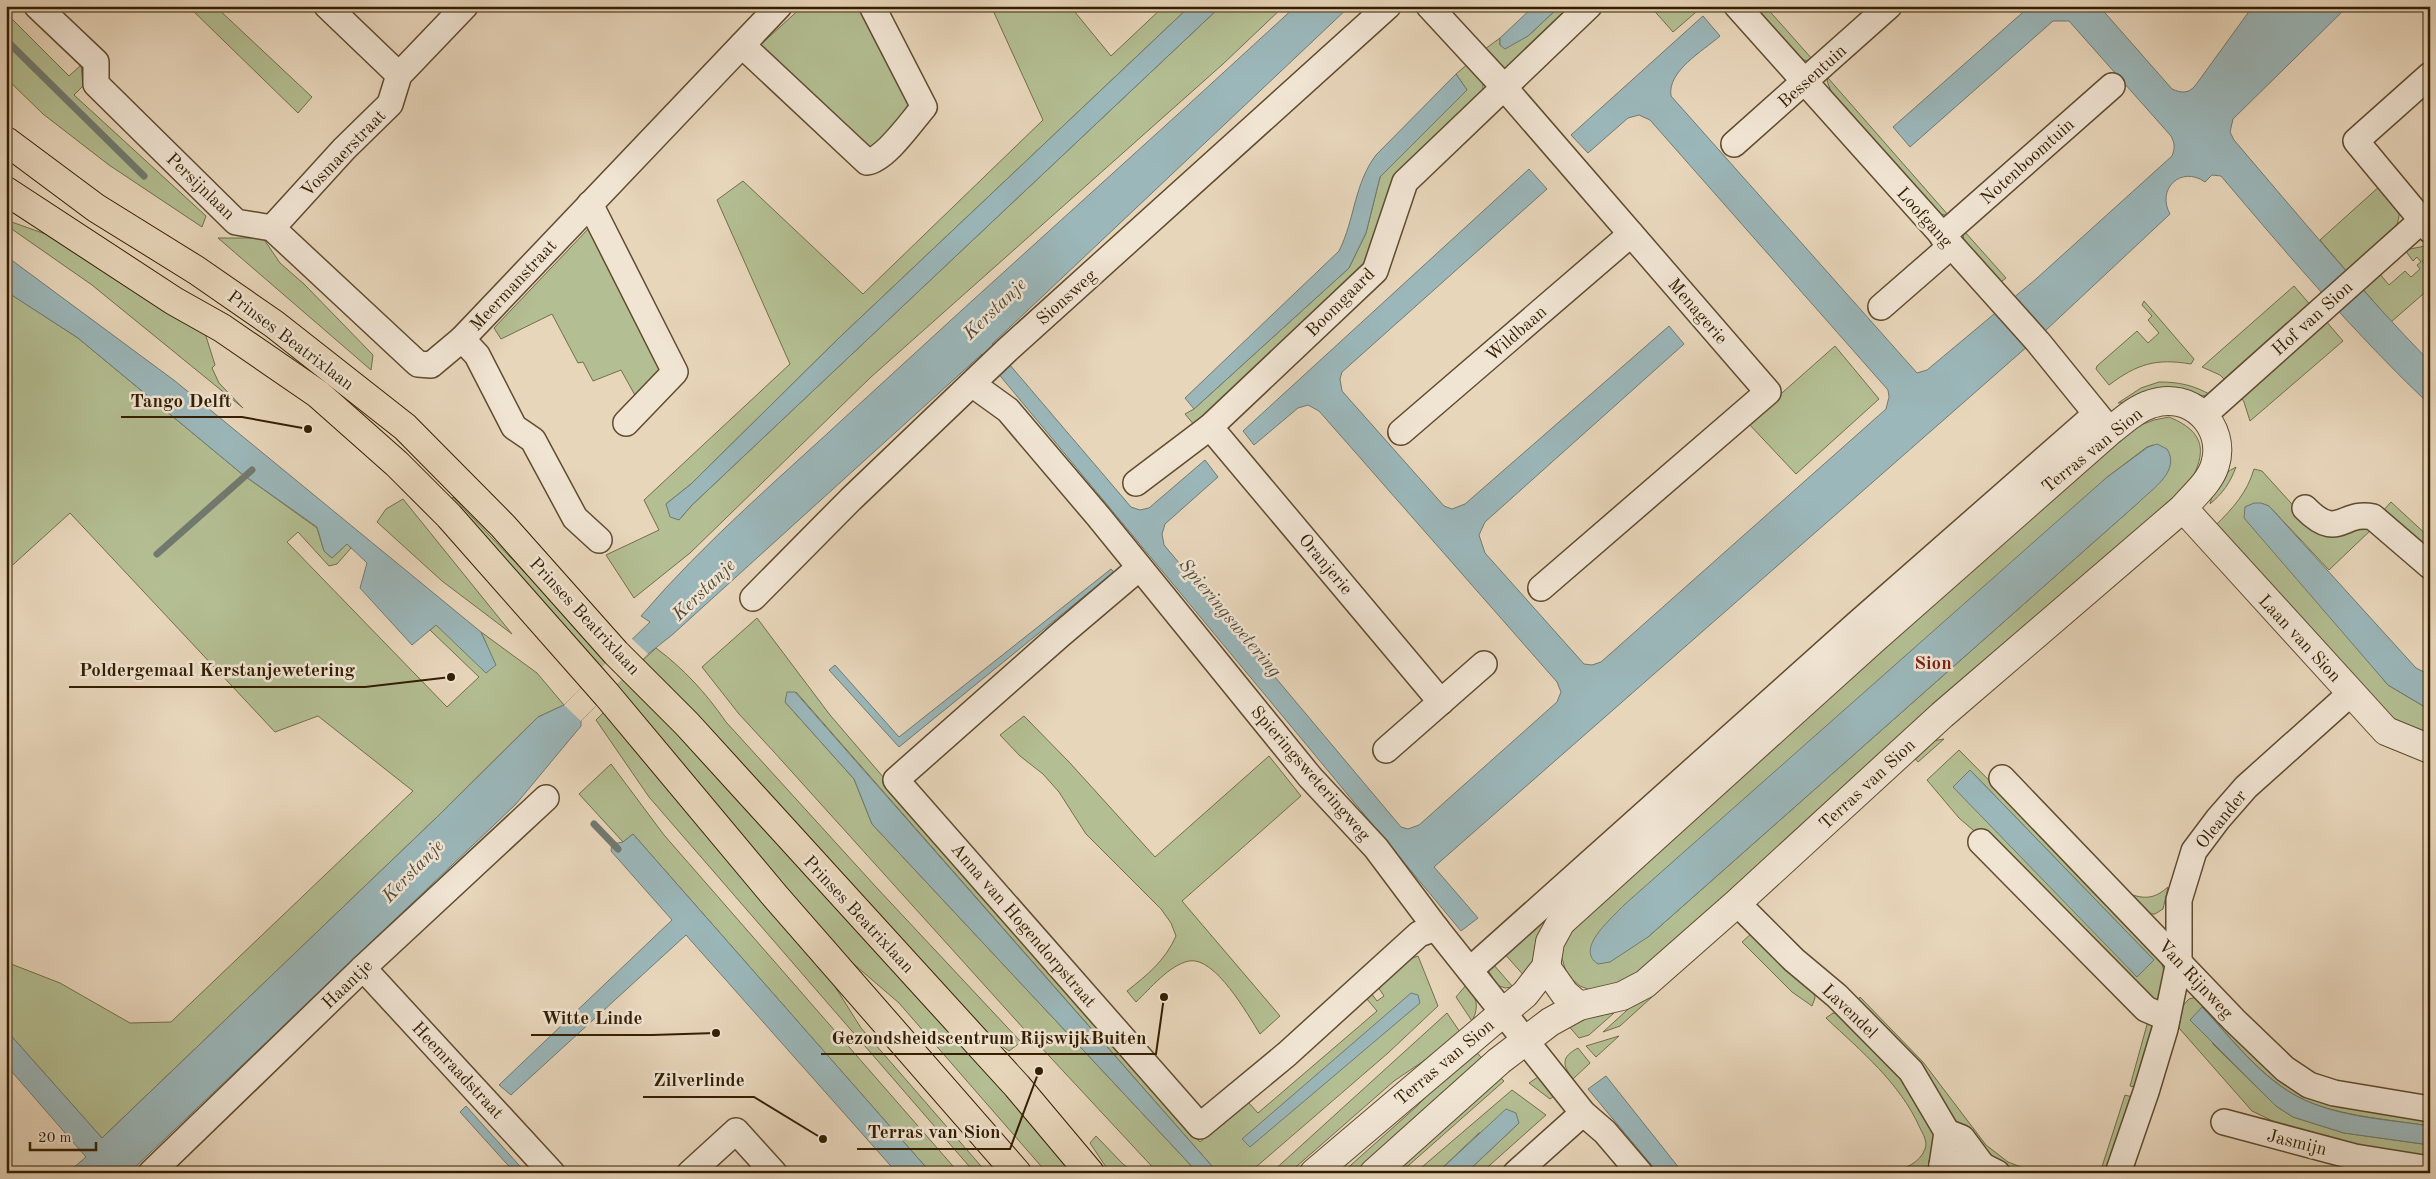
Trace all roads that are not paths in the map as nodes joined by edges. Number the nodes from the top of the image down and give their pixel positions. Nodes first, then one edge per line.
1 (37, 6) edge
2 (327, 6) edge
3 (464, 6) edge
4 (779, 6) edge
5 (872, 6) edge
6 (1388, 6) edge
7 (1429, 6) edge
8 (1589, 6) edge
9 (1737, 6) edge
10 (1889, 6) edge
11 (742, 45) junction
12 (399, 75) junction
13 (2430, 75) edge
14 (1804, 84) junction
15 (1503, 86) junction
16 (2112, 86) dead end
17 (6, 142) edge
18 (1734, 144) dead end
19 (6, 191) edge
20 (590, 204) junction
21 (2426, 225) edge
22 (272, 228) junction
23 (1631, 234) junction
24 (1947, 241) junction
25 (1881, 307) dead end
26 (462, 339) junction
27 (979, 377) junction
28 (2204, 415) junction
29 (2103, 422) junction
30 (626, 423) dead end
31 (1210, 427) junction
32 (1401, 432) dead end
33 (1136, 483) dead end
34 (2183, 508) junction
35 (2305, 508) dead end
36 (599, 540) dead end
37 (2430, 566) edge
38 (1139, 568) junction
39 (1541, 588) dead end
40 (752, 598) dead end
41 (1484, 664) dead end
42 (2351, 693) junction
43 (1441, 702) junction
44 (2430, 749) edge
45 (1386, 750) dead end
46 (2002, 778) dead end
47 (546, 798) dead end
48 (1981, 842) dead end
49 (1737, 903) junction
50 (1436, 928) junction
51 (2179, 961) junction
52 (1546, 967) junction
53 (364, 968) junction
54 (1470, 970) junction
55 (1579, 1006) junction
56 (1503, 1012) junction
57 (2167, 1018) junction
58 (1526, 1041) junction
59 (2430, 1109) edge
60 (1583, 1113) junction
61 (2224, 1122) dead end
62 (1947, 1132) junction
63 (1937, 1169) edge
64 (1989, 1169) edge
65 (2430, 1169) edge
66 (151, 1173) edge
67 (552, 1173) edge
68 (690, 1173) edge
69 (774, 1173) edge
70 (1017, 1173) edge
71 (1090, 1173) edge
72 (1314, 1173) edge
73 (1374, 1173) edge
74 (1516, 1173) edge
75 (1640, 1173) edge
76 (2118, 1173) edge

1 - 22 street, Persijnlaan
2 - 12 street
3 - 12 street, Vosmaerstraat
4 - 11 street, Meermanstraat
5 - 11 street
6 - 27 street, Sionsweg
7 - 15 street, Menagerie
8 - 15 street, Boomgaard
9 - 14 street, Loofgang
10 - 14 street, Bessentuin
11 - 20 street, Meermanstraat
12 - 22 street, Vosmaerstraat
13 - 21 street, Hof van Sion
14 - 18 street, Bessentuin
14 - 24 street, Loofgang
15 - 23 street, Menagerie
15 - 31 street, Boomgaard
16 - 24 street, Notenboomtuin
17 - 71 main road, Prinses Beatrixlaan
19 - 70 main road, Prinses Beatrixlaan
20 - 26 street, Meermanstraat
20 - 30 street
21 - 28 street, Hof van Sion
22 - 26 street
23 - 32 street, Wildbaan
23 - 39 street, Menagerie
24 - 25 street, Notenboomtuin
24 - 29 street, Loofgang
26 - 36 street, Meermanstraat
27 - 38 street, Spieringsweteringweg
27 - 40 street, Sionsweg
28 - 29 street, Terras van Sion
28 - 34 street, Terras van Sion
29 - 52 street, Terras van Sion
29 - 54 street, Terras van Sion
31 - 33 street, Boomgaard
31 - 43 street, Oranjerie
34 - 42 street, Laan van Sion
34 - 49 street, Terras van Sion
35 - 37 street
38 - 50 street, Spieringsweteringweg
38 - 50 street, Anna van Hogendorpstraat
41 - 43 street
42 - 44 street, Laan van Sion
42 - 51 street, Oleander
43 - 45 street
46 - 51 street, Van Rijnweg
47 - 53 street, Haantje
48 - 57 street
49 - 55 street, Terras van Sion
49 - 62 street, Lavendel
50 - 54 street, Spieringsweteringweg
51 - 57 street, Oleander
51 - 59 street, Van Rijnweg
52 - 55 street
52 - 56 street, Terras van Sion
53 - 66 street, Haantje
53 - 67 street, Heemraadstraat
54 - 56 street, Spieringsweteringweg
55 - 58 street, Terras van Sion
56 - 58 street, Spieringsweteringweg
56 - 72 street, Terras van Sion
57 - 76 street, Oleander
58 - 60 street, Spieringsweteringweg
58 - 73 street, Terras van Sion
60 - 74 street
60 - 75 street, Spieringsweteringweg
61 - 65 street, Jasmijn
62 - 63 street, Lavendel
62 - 64 street, Lavendel
63 - 64 street, Lavendel
68 - 69 street

